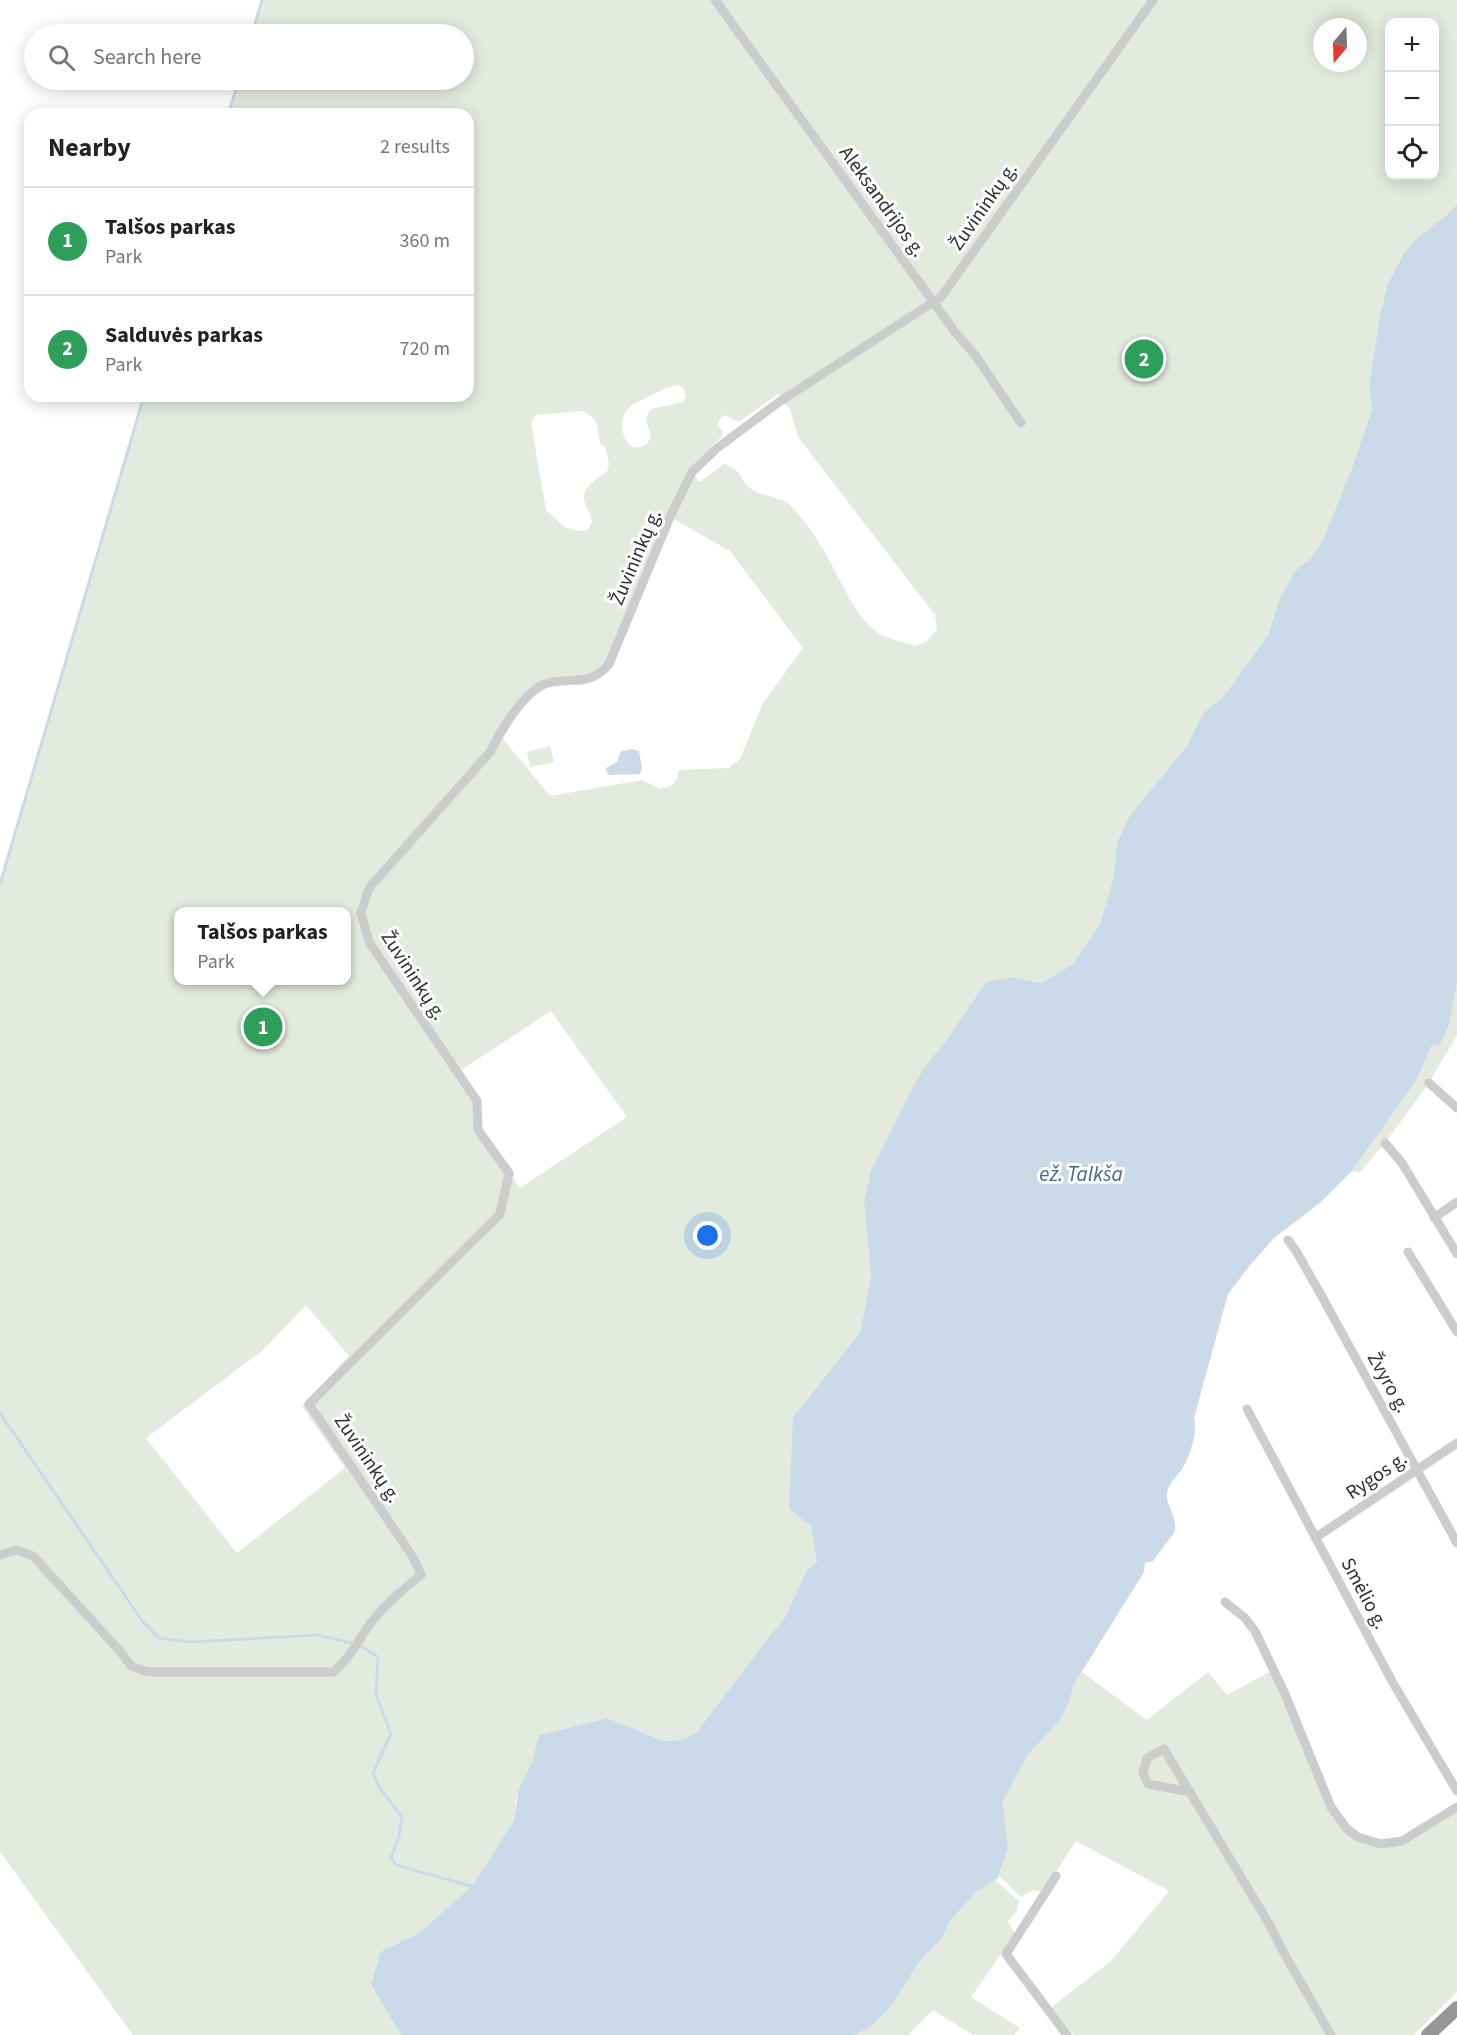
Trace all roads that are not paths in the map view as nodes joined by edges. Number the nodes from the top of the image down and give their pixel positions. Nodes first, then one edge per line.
1 (715, 0) edge
2 (1153, 0) edge
3 (934, 303) junction
4 (1021, 423) dead end
5 (1429, 1083) dead end
6 (1457, 1108) edge
7 (1385, 1143) dead end
8 (1457, 1202) edge
9 (1434, 1218) junction
10 (1288, 1240) dead end
11 (1408, 1252) dead end
12 (1457, 1254) edge
13 (1457, 1332) edge
14 (1247, 1409) dead end
15 (1457, 1443) edge
16 (1417, 1470) junction
17 (1315, 1538) junction
18 (1457, 1543) edge
19 (0, 1555) edge
20 (1225, 1602) dead end
21 (1457, 1791) edge
22 (1191, 1792) junction
23 (1457, 1807) edge
24 (1056, 1876) dead end
25 (1457, 2008) edge
26 (1067, 2035) edge
27 (1331, 2035) edge
28 (1428, 2035) edge

1 - 3 street, Aleksandrijos g.
2 - 3 street, Žuvininkų g.
3 - 4 street, Aleksandrijos g.
3 - 19 street, Žuvininkų g.
5 - 6 street
7 - 9 street
8 - 9 street
9 - 12 street
10 - 16 street, Žvyro g.
11 - 13 street
14 - 17 street, Smėlio g.
15 - 16 street, Rygos g.
16 - 17 street, Rygos g.
16 - 18 street, Žvyro g.
17 - 21 street, Smėlio g.
20 - 23 street
22 - 22 street
22 - 27 street
24 - 26 street
25 - 28 highway

